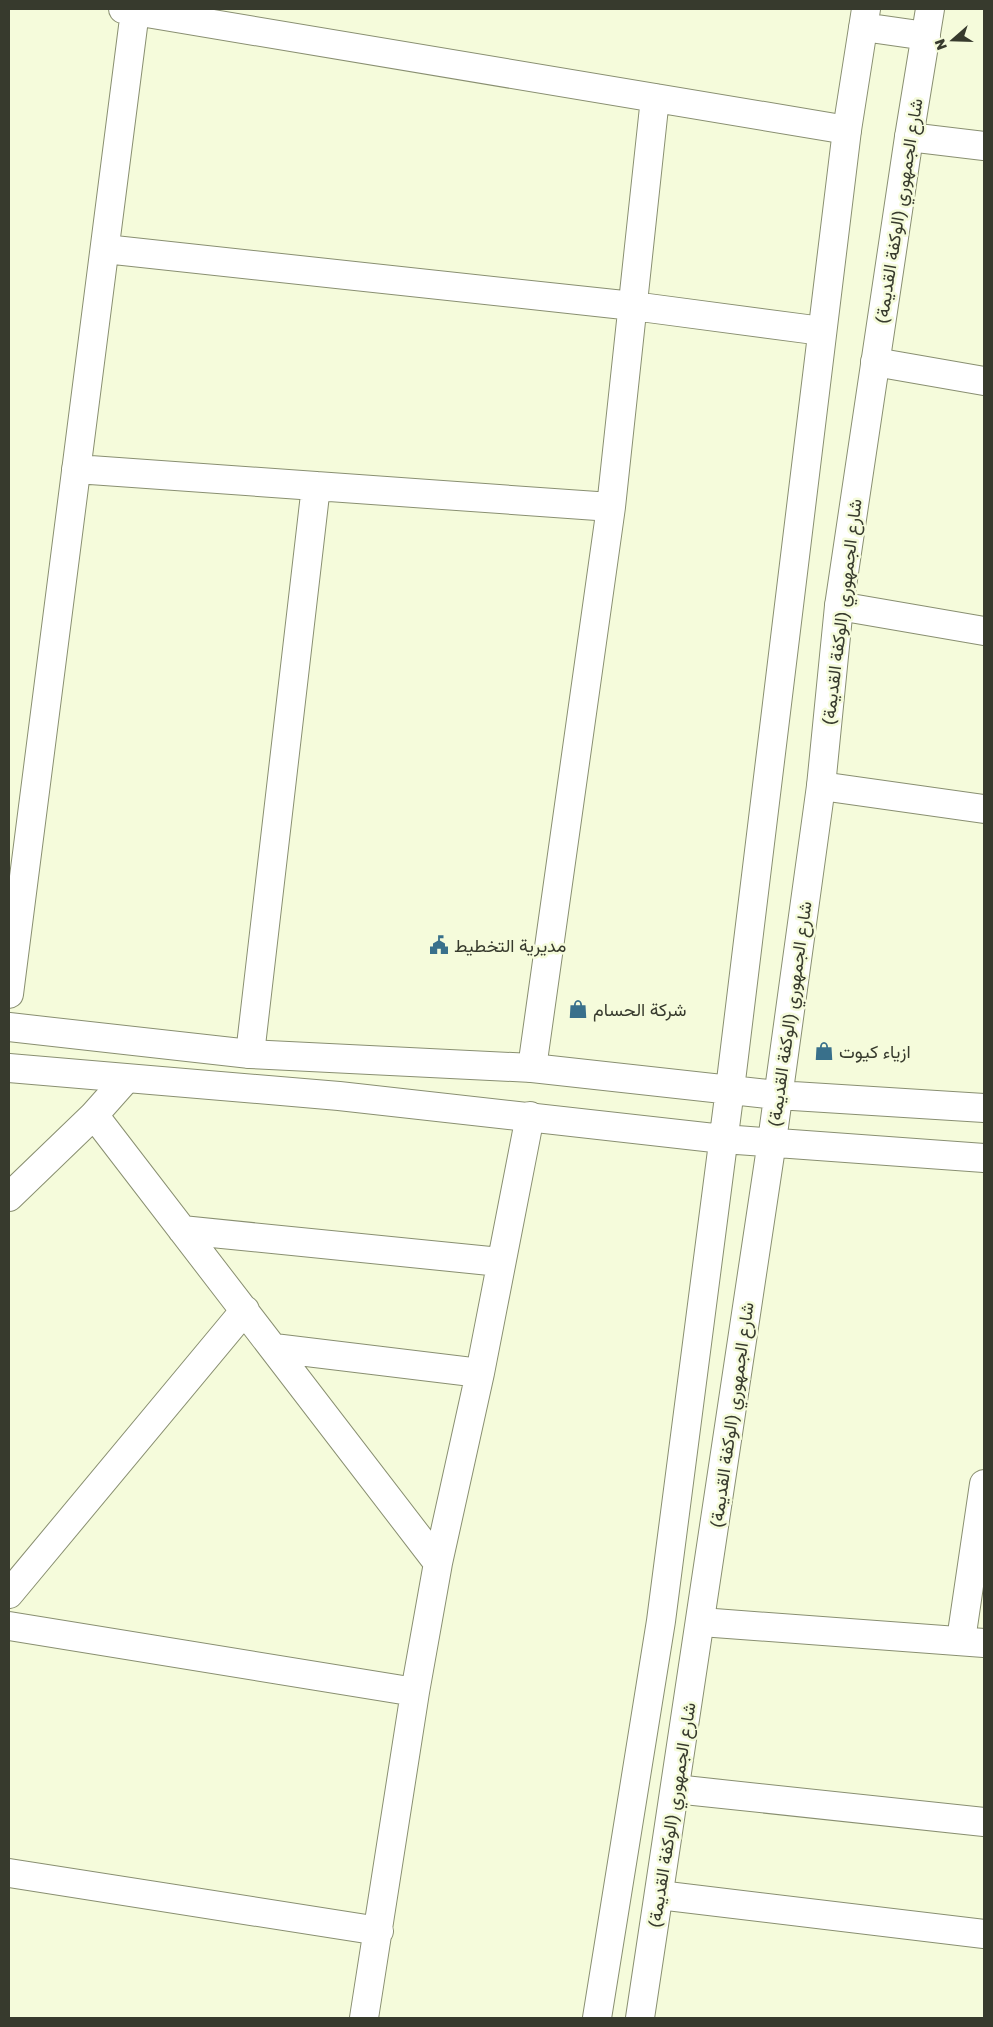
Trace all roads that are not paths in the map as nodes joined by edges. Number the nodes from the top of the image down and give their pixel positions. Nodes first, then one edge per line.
1 (930, 9) edge
2 (129, 10) edge
3 (865, 18) edge
4 (926, 36) junction
5 (655, 98) junction
6 (847, 130) junction
7 (909, 137) junction
8 (984, 146) edge
9 (105, 249) junction
10 (633, 306) junction
11 (822, 331) junction
12 (875, 362) junction
13 (984, 381) edge
14 (76, 469) junction
15 (316, 486) junction
16 (611, 507) junction
17 (839, 606) junction
18 (984, 631) edge
19 (821, 786) junction
20 (984, 809) edge
21 (9, 994) edge
22 (9, 1027) edge
23 (250, 1054) junction
24 (9, 1068) edge
25 (532, 1068) junction
26 (126, 1080) junction
27 (730, 1090) junction
28 (777, 1095) junction
29 (984, 1108) edge
30 (94, 1115) junction
31 (530, 1116) junction
32 (723, 1139) junction
33 (772, 1142) junction
34 (984, 1158) edge
35 (9, 1197) edge
36 (182, 1230) junction
37 (500, 1262) junction
38 (245, 1310) junction
39 (274, 1348) junction
40 (480, 1373) junction
41 (984, 1484) edge
42 (438, 1563) junction
43 (9, 1594) edge
44 (701, 1622) junction
45 (9, 1626) edge
46 (973, 1642) edge
47 (415, 1692) junction
48 (675, 1789) junction
49 (984, 1822) edge
50 (9, 1873) edge
51 (659, 1895) junction
52 (379, 1932) junction
53 (984, 1934) edge
54 (364, 2018) edge
55 (597, 2018) edge
56 (640, 2018) edge

1 - 4 street, شارع الجمهوري (الوكفة القديمة)
2 - 5 street
2 - 9 street
3 - 4 street
3 - 6 street
4 - 7 street, شارع الجمهوري (الوكفة القديمة)
5 - 6 street
5 - 10 street
6 - 11 street
7 - 8 street
7 - 12 street, شارع الجمهوري (الوكفة القديمة)
9 - 10 street
9 - 14 street
10 - 11 street
10 - 16 street
11 - 27 street
12 - 13 street
12 - 17 street, شارع الجمهوري (الوكفة القديمة)
14 - 15 street
14 - 21 street
15 - 16 street
15 - 23 street
16 - 25 street
17 - 18 street
17 - 19 street, شارع الجمهوري (الوكفة القديمة)
19 - 20 street
19 - 28 street, شارع الجمهوري (الوكفة القديمة)
22 - 23 street
23 - 25 street
24 - 26 street
25 - 27 street
26 - 30 street
26 - 31 street
27 - 28 street
27 - 32 street
28 - 29 street
28 - 33 street, شارع الجمهوري (الوكفة القديمة)
30 - 35 street
30 - 36 street
31 - 32 street
31 - 37 street
32 - 33 street
32 - 55 street
33 - 34 street
33 - 44 street, شارع الجمهوري (الوكفة القديمة)
36 - 37 street
36 - 38 street
37 - 40 street
38 - 39 street
38 - 43 street
39 - 40 street
39 - 42 street
40 - 42 street
41 - 46 street
42 - 47 street
44 - 46 street
44 - 48 street, شارع الجمهوري (الوكفة القديمة)
45 - 47 street
47 - 52 street
48 - 49 street
48 - 51 street, شارع الجمهوري (الوكفة القديمة)
50 - 52 street
51 - 53 street
51 - 56 street, شارع الجمهوري (الوكفة القديمة)
52 - 54 street

